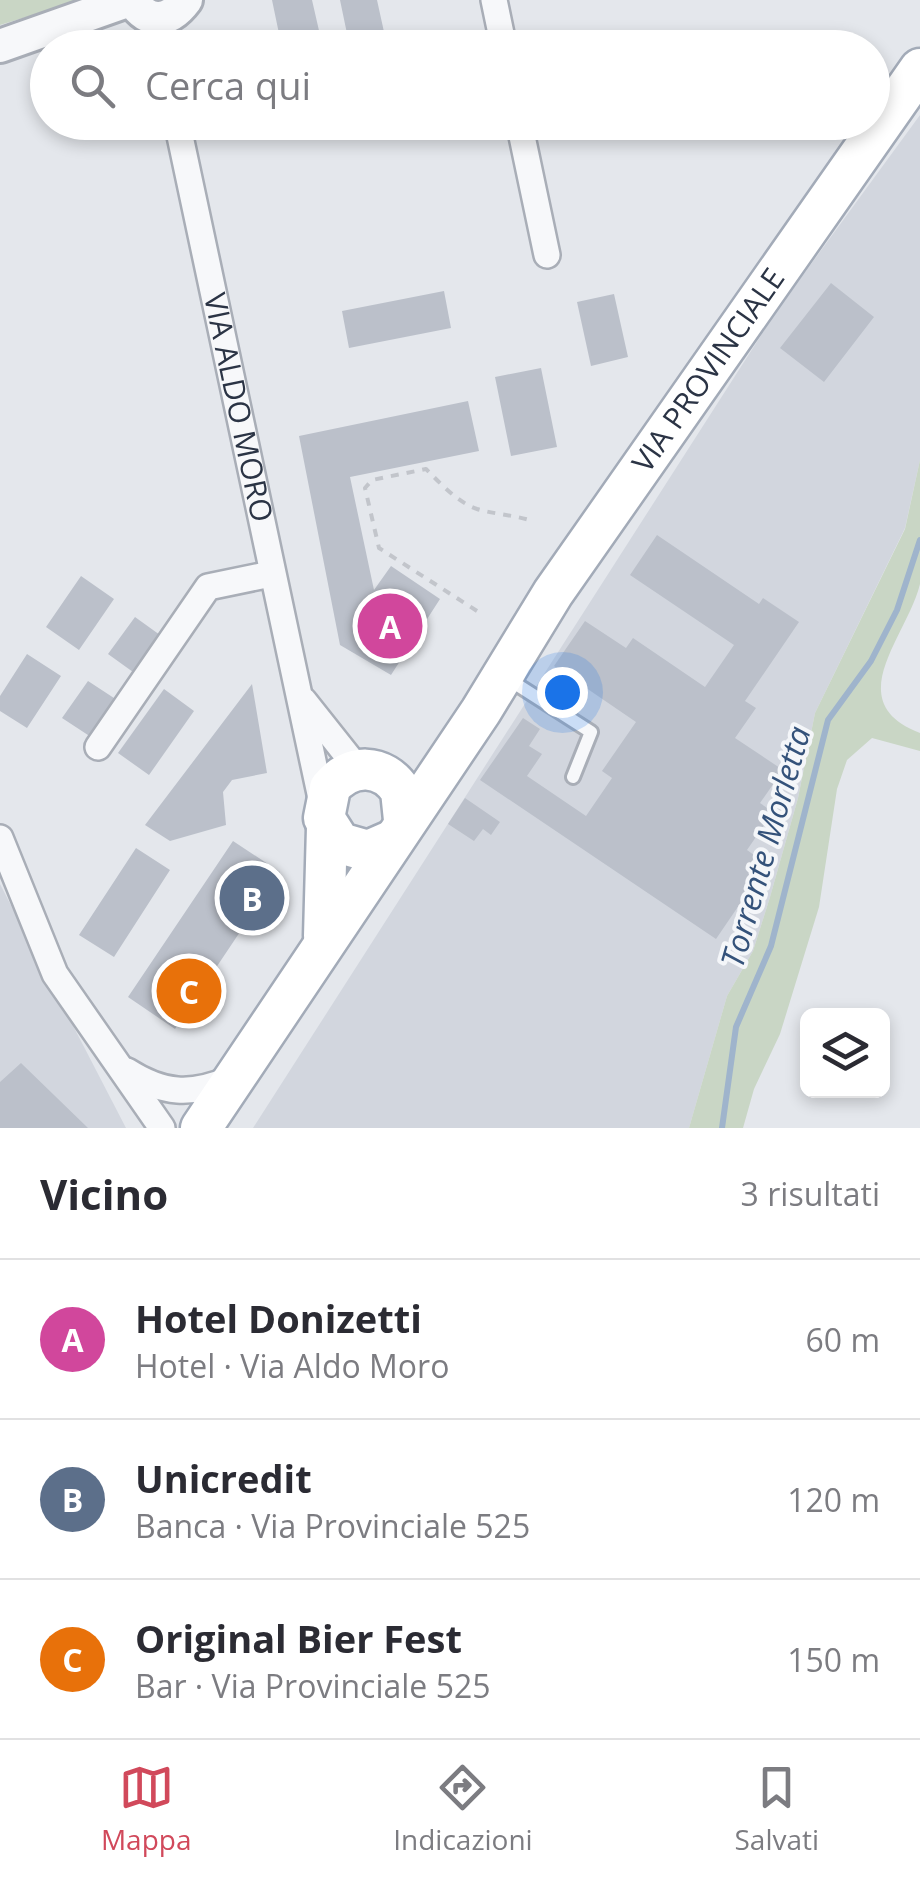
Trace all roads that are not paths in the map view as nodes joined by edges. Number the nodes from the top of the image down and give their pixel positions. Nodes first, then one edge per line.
1 (186, 0) edge
2 (494, 0) edge
3 (145, 17) edge
4 (80, 30) edge
5 (500, 30) edge
6 (30, 40) edge
7 (0, 46) edge
8 (920, 68) edge
9 (890, 111) edge
10 (181, 140) edge
11 (523, 140) edge
12 (870, 140) edge
13 (547, 255) dead end
14 (271, 574) junction
15 (502, 676) junction
16 (298, 693) junction
17 (460, 742) junction
18 (98, 747) dead end
19 (371, 771) junction
20 (573, 777) dead end
21 (325, 820) junction
22 (398, 831) junction
23 (0, 838) edge
24 (324, 940) junction
25 (123, 1069) junction
26 (232, 1079) junction
27 (162, 1128) edge
28 (201, 1128) edge

1 - 3 street
2 - 5 street
3 - 4 street
6 - 7 street
8 - 9 main road, VIA PROVINCIALE
10 - 14 street, VIA ALDO MORO
11 - 13 street
12 - 15 main road, VIA PROVINCIALE
14 - 16 street, VIA ALDO MORO
14 - 18 street
15 - 17 main road, VIA PROVINCIALE
15 - 20 lane
16 - 19 street, VIA ALDO MORO
16 - 21 street, VIA ALDO MORO
17 - 19 main road
17 - 22 main road, VIA PROVINCIALE
19 - 21 main road
19 - 22 main road
21 - 22 main road
21 - 24 main road
22 - 24 main road, VIA PROVINCIALE
23 - 25 street
24 - 26 main road, VIA PROVINCIALE
25 - 26 street
25 - 27 street
26 - 28 main road, VIA PROVINCIALE

